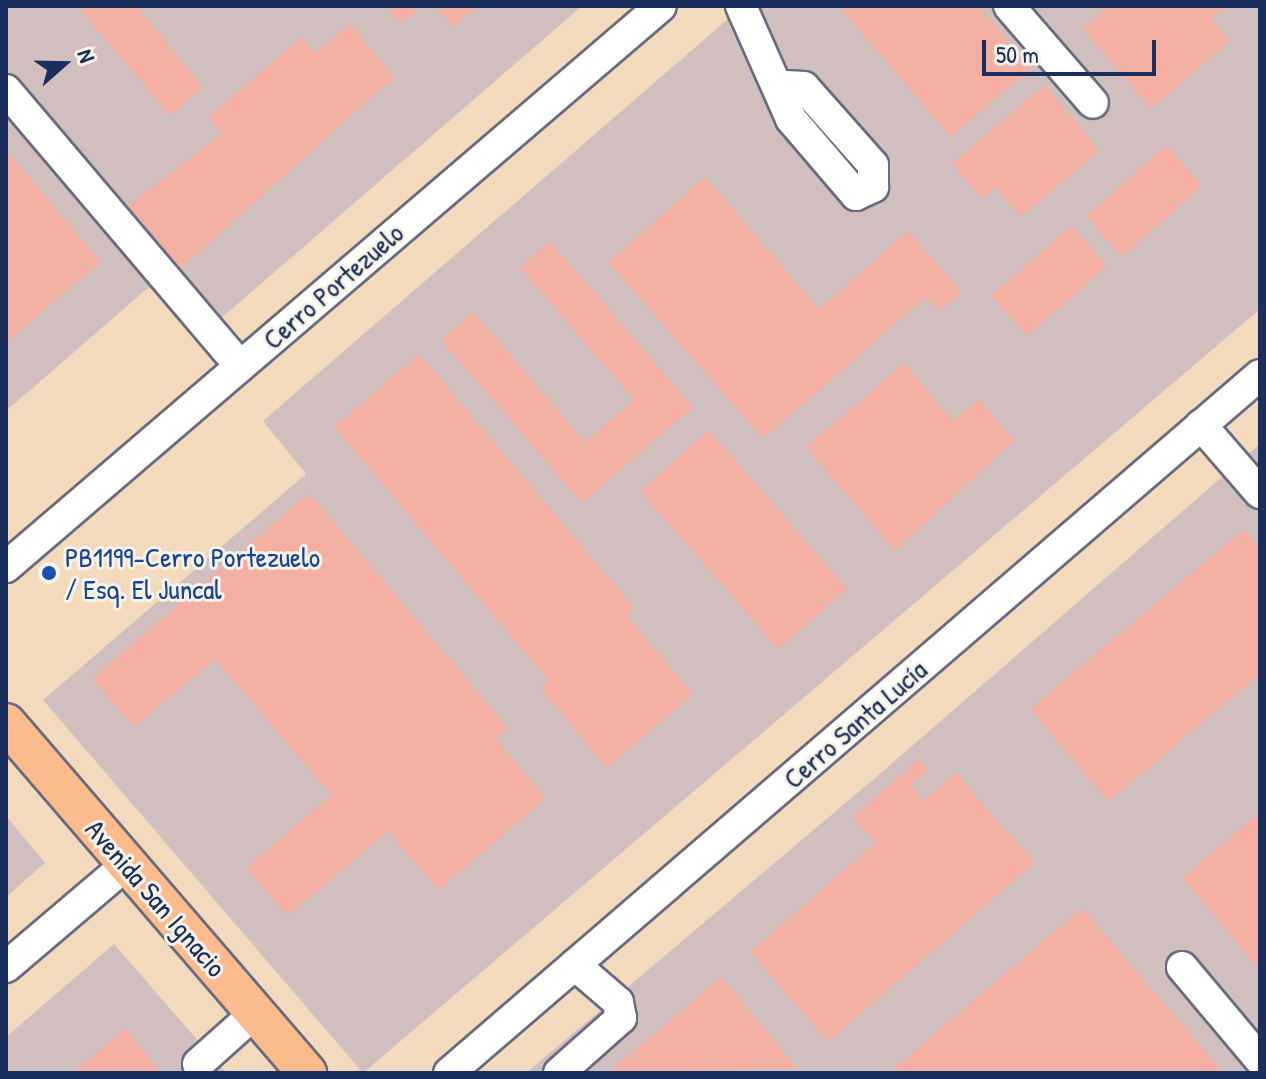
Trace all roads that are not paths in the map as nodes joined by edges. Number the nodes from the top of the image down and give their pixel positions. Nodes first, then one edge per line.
1 (661, 6) edge
2 (741, 6) edge
3 (1009, 6) edge
4 (800, 80) junction
5 (6, 90) edge
6 (1093, 103) dead end
7 (240, 366) junction
8 (1260, 375) edge
9 (1201, 425) junction
10 (1260, 493) edge
11 (6, 567) edge
12 (6, 723) edge
13 (127, 864) junction
14 (575, 965) junction
15 (6, 967) edge
16 (1182, 967) dead end
17 (255, 1013) junction
18 (1260, 1060) edge
19 (198, 1064) dead end
20 (307, 1073) edge
21 (449, 1073) edge
22 (559, 1073) edge

1 - 7 street, Cerro Portezuelo
2 - 4 street
3 - 6 street
4 - 4 street
5 - 7 street
7 - 11 street, Cerro Portezuelo
8 - 9 street, Cerro Santa Lucía
9 - 10 street
9 - 14 street, Cerro Santa Lucía
12 - 13 main road, Avenida San Ignacio
13 - 15 street
13 - 17 main road, Avenida San Ignacio
14 - 21 street, Cerro Santa Lucía
14 - 22 street
16 - 18 street
17 - 19 street
17 - 20 main road, Avenida San Ignacio

